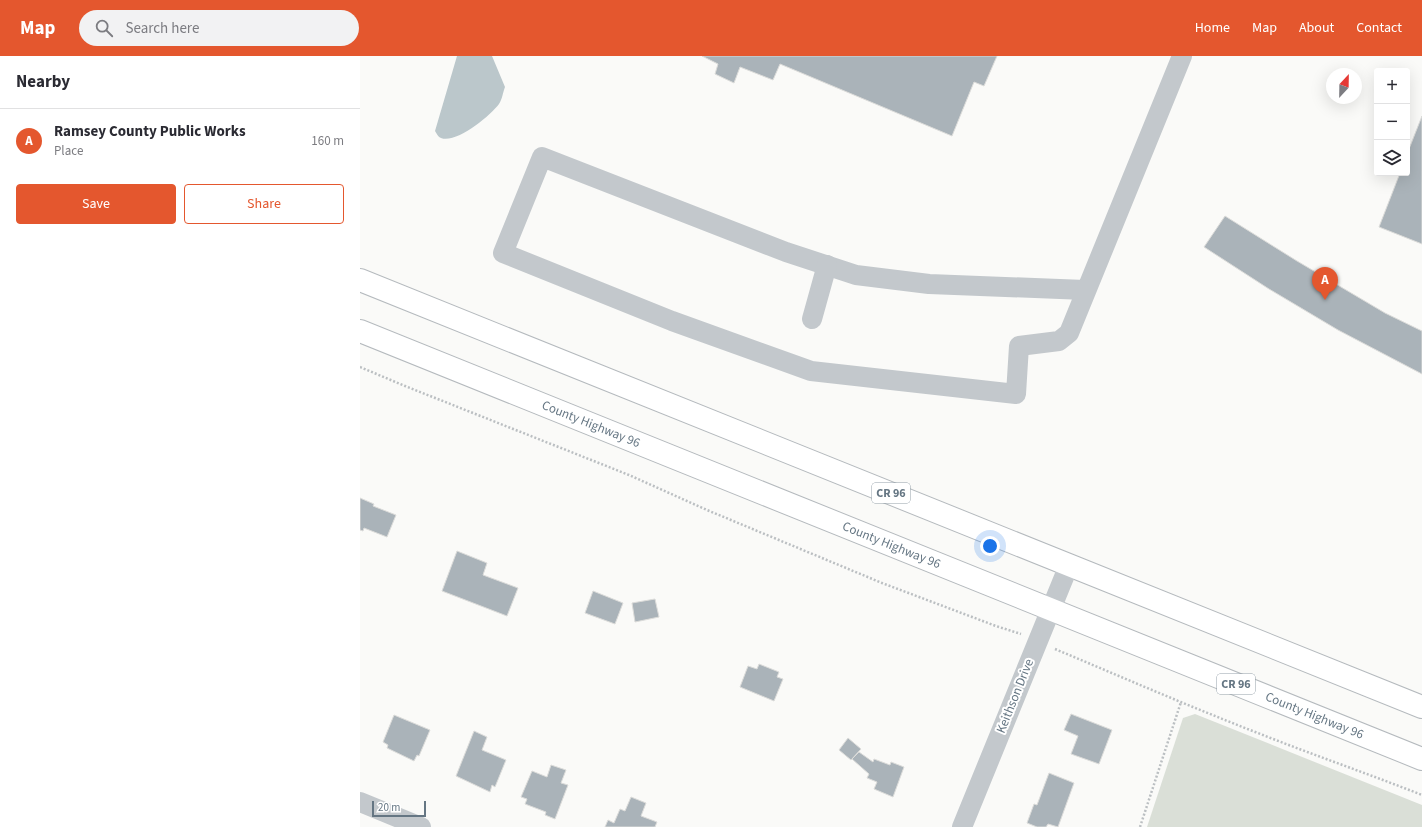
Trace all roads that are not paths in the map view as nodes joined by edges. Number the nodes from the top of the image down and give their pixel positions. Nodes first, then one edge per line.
1 (1182, 56) edge
2 (827, 265) junction
3 (360, 280) edge
4 (1085, 290) junction
5 (812, 319) dead end
6 (360, 331) edge
7 (1069, 565) junction
8 (1051, 610) junction
9 (1422, 708) edge
10 (1422, 759) edge
11 (360, 802) edge
12 (421, 827) edge
13 (962, 827) edge

1 - 4 street
2 - 4 street
2 - 4 street
2 - 5 street
3 - 7 main road, CR 96
6 - 8 main road, County Highway 96 / CR 96
7 - 8 street, Keithson Drive
7 - 9 main road, CR 96
8 - 10 main road, County Highway 96 / CR 96
8 - 13 street, Keithson Drive
11 - 12 street

